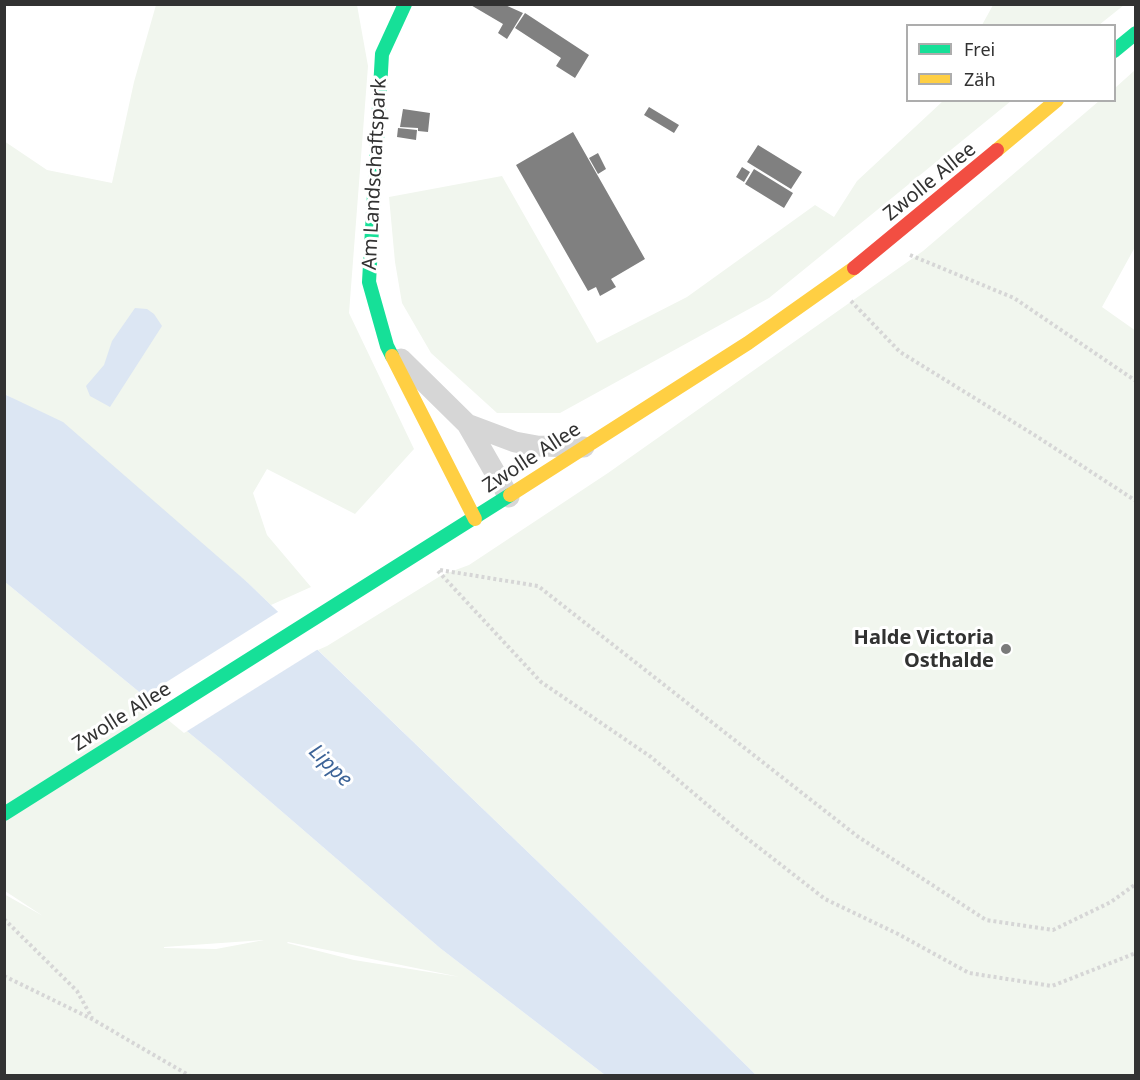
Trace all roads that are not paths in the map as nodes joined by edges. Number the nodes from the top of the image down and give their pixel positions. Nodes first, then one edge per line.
1 (405, 4) edge
2 (1136, 33) edge
3 (1116, 49) edge
4 (1055, 102) edge
5 (387, 346) junction
6 (467, 424) junction
7 (584, 447) junction
8 (509, 497) junction
9 (475, 519) junction
10 (4, 814) edge

1 - 5 street, Am Landschaftspark
2 - 3 street
4 - 7 street, Zwolle Allee
5 - 6 street
5 - 9 street, Am Landschaftspark
6 - 7 street
6 - 8 street
7 - 8 street, Zwolle Allee
8 - 9 street, Zwolle Allee
9 - 10 street, Zwolle Allee

